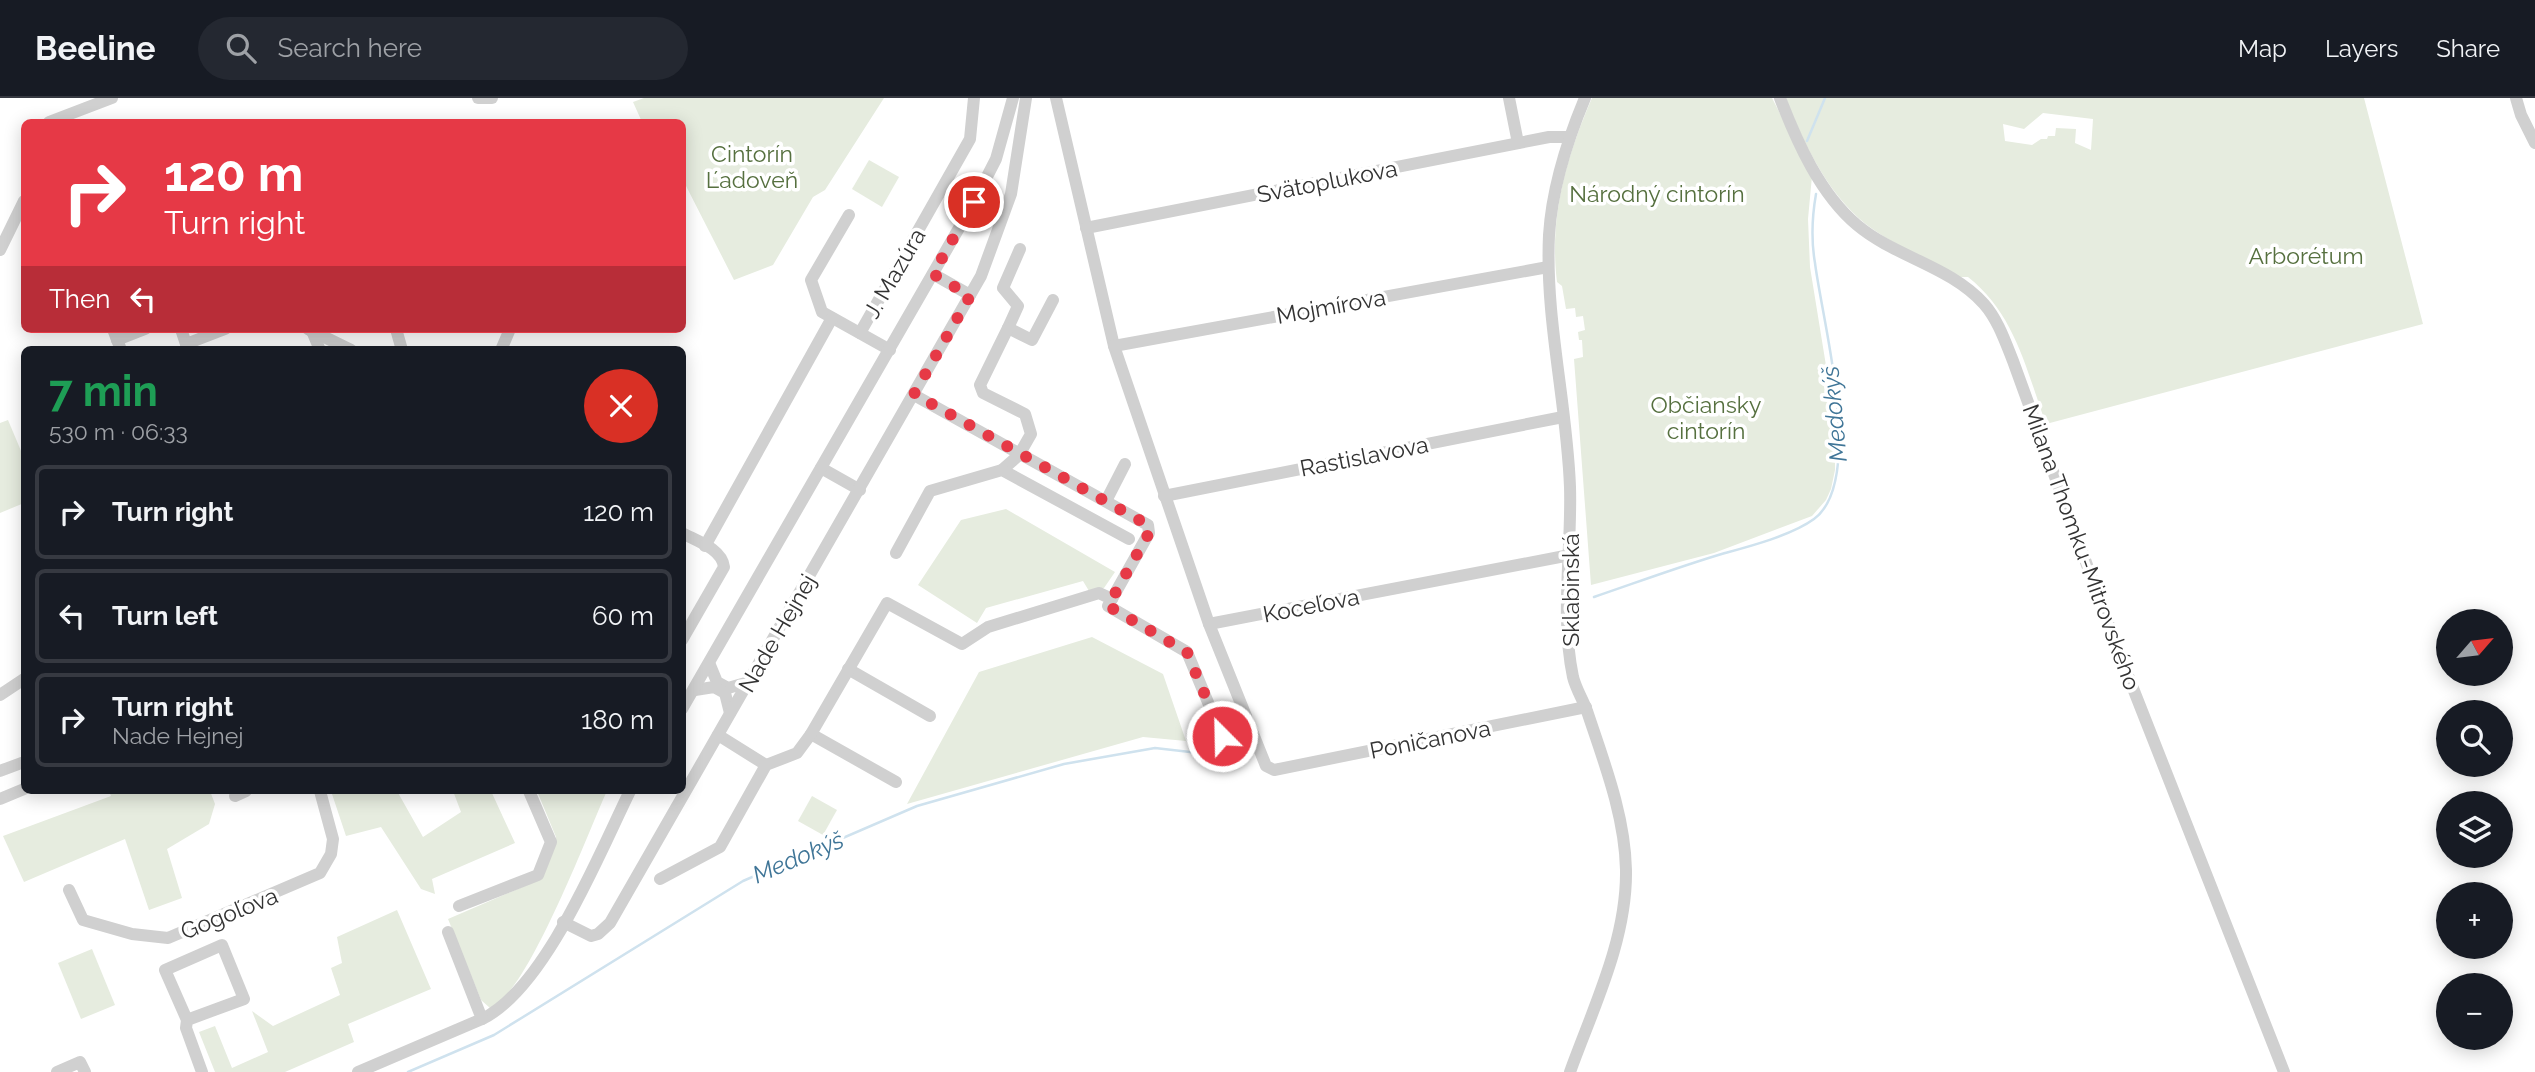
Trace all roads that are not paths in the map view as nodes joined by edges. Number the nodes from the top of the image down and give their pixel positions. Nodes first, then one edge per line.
1 (112, 98) edge
2 (478, 98) edge
3 (492, 98) edge
4 (974, 98) edge
5 (1013, 98) edge
6 (1026, 98) edge
7 (1056, 98) edge
8 (1509, 98) edge
9 (1585, 98) edge
10 (1780, 98) edge
11 (2516, 98) edge
12 (57, 119) edge
13 (1569, 137) junction
14 (1518, 143) junction
15 (2535, 143) edge
16 (21, 207) edge
17 (849, 215) dead end
18 (1086, 228) junction
19 (1020, 249) dead end
20 (0, 250) edge
21 (1548, 267) junction
22 (933, 274) junction
23 (970, 296) junction
24 (1053, 300) dead end
25 (832, 318) junction
26 (1008, 328) junction
27 (135, 333) edge
28 (217, 333) edge
29 (316, 333) edge
30 (860, 333) junction
31 (117, 340) edge
32 (189, 346) edge
33 (343, 346) edge
34 (1114, 346) junction
35 (890, 350) junction
36 (914, 394) junction
37 (1563, 416) junction
38 (1019, 455) junction
39 (1125, 464) dead end
40 (821, 468) junction
41 (1002, 470) junction
42 (860, 490) junction
43 (1164, 496) junction
44 (1106, 501) junction
45 (686, 538) edge
46 (1129, 539) dead end
47 (705, 546) junction
48 (896, 553) dead end
49 (1570, 555) junction
50 (1110, 603) junction
51 (1209, 624) junction
52 (686, 633) edge
53 (710, 665) junction
54 (848, 669) junction
55 (21, 681) edge
56 (749, 682) junction
57 (695, 690) junction
58 (0, 695) edge
59 (686, 703) edge
60 (1586, 707) junction
61 (730, 713) junction
62 (930, 716) dead end
63 (811, 734) junction
64 (718, 735) junction
65 (1222, 736) dead end
66 (21, 763) edge
67 (766, 765) junction
68 (0, 771) edge
69 (896, 782) dead end
70 (21, 790) edge
71 (686, 790) edge
72 (321, 794) edge
73 (530, 794) edge
74 (629, 794) edge
75 (684, 794) edge
76 (0, 799) edge
77 (660, 878) dead end
78 (69, 890) dead end
79 (459, 906) dead end
80 (563, 922) junction
81 (448, 932) dead end
82 (482, 1019) junction
83 (187, 1020) junction
84 (57, 1072) edge
85 (85, 1072) edge
86 (202, 1072) edge
87 (358, 1072) edge
88 (1570, 1072) edge
89 (2284, 1072) edge

1 - 12 street
2 - 3 street
4 - 30 street, J. Mazúra
5 - 22 street, Nade Hejnej
6 - 23 street, Nade Hejnej
7 - 18 street
8 - 14 street
9 - 13 street, Sklabinská
10 - 89 street, Milana Thomku-Mitrovského
11 - 15 street
13 - 14 street, Svätoplukova
13 - 21 street, Sklabinská
14 - 18 street, Svätoplukova
16 - 20 street
17 - 25 street, J. Mazúra
18 - 34 street
19 - 26 street
21 - 34 street, Mojmírova
21 - 37 street, Sklabinská
22 - 23 street
22 - 35 street, Nade Hejnej
23 - 36 street, Nade Hejnej
24 - 26 street
25 - 30 street, J. Mazúra
25 - 47 street, J. Mazúra
26 - 38 street
27 - 31 street
28 - 32 street
29 - 33 street
30 - 35 street, J. Mazúra
34 - 43 street
35 - 40 street, Nade Hejnej
36 - 38 street
36 - 42 street, Nade Hejnej
37 - 43 street, Rastislavova
37 - 49 street, Sklabinská
38 - 41 street
38 - 44 street
39 - 44 street
40 - 42 street
40 - 53 street, Nade Hejnej
41 - 46 street
41 - 48 street
42 - 56 street, Nade Hejnej
43 - 51 street
44 - 50 street
45 - 47 street
47 - 52 street
49 - 51 street, Koceľova
49 - 60 street, Sklabinská
50 - 54 street
50 - 65 street
51 - 60 street, Poničanova
53 - 56 street
53 - 57 street, Nade Hejnej
54 - 62 street
54 - 63 street
55 - 58 street
56 - 61 street, Nade Hejnej
57 - 59 street, Nade Hejnej
57 - 61 street
60 - 88 street, Sklabinská
61 - 64 street, Nade Hejnej
63 - 67 street
63 - 69 street
64 - 67 street
64 - 71 street, Nade Hejnej
66 - 68 street
67 - 77 street
70 - 76 street
72 - 78 street, Gogoľova
73 - 79 street
74 - 80 street
75 - 80 street, Nade Hejnej
80 - 82 street
81 - 82 street
82 - 87 street
83 - 83 street
83 - 86 street
84 - 85 street

